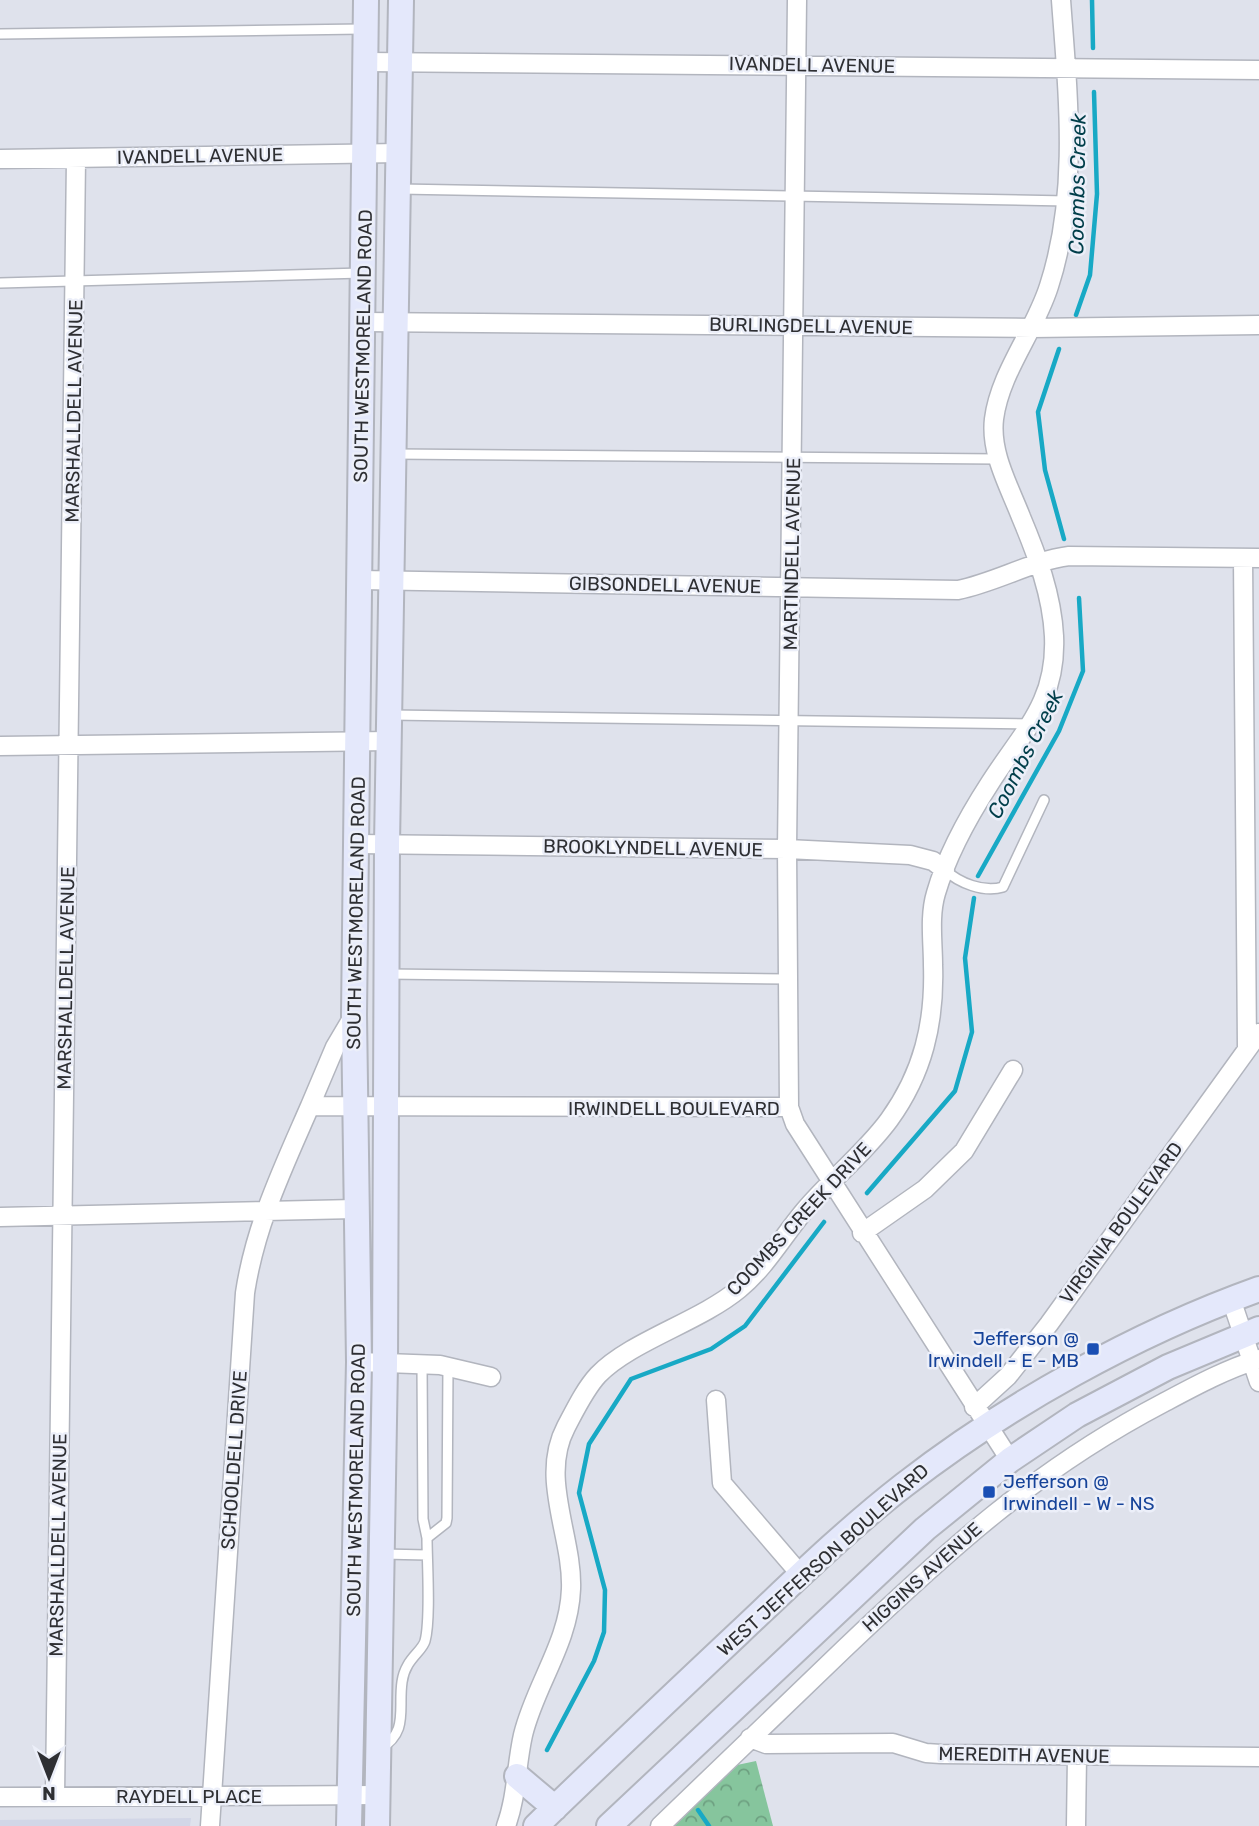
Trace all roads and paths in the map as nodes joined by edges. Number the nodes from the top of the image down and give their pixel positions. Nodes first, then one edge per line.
1 (366, 0) edge
2 (401, 0) edge
3 (797, 0) edge
4 (1061, 0) edge
5 (365, 29) junction
6 (0, 34) edge
7 (400, 61) junction
8 (365, 62) junction
9 (796, 65) junction
10 (1066, 68) junction
11 (1259, 70) edge
12 (364, 153) junction
13 (399, 153) junction
14 (0, 159) edge
15 (76, 159) junction
16 (399, 189) junction
17 (796, 196) junction
18 (1067, 201) junction
19 (364, 274) junction
20 (76, 281) junction
21 (0, 284) edge
22 (363, 322) junction
23 (397, 322) junction
24 (1259, 325) edge
25 (794, 326) junction
26 (1032, 328) junction
27 (394, 454) junction
28 (793, 459) junction
29 (998, 459) junction
30 (1251, 558) edge
31 (1039, 564) junction
32 (360, 580) junction
33 (392, 580) junction
34 (791, 588) junction
35 (389, 715) junction
36 (790, 720) junction
37 (1033, 724) junction
38 (358, 741) junction
39 (389, 741) junction
40 (69, 745) junction
41 (0, 746) edge
42 (1044, 800) dead end
43 (356, 844) junction
44 (387, 845) junction
45 (787, 849) junction
46 (945, 870) junction
47 (387, 974) junction
48 (787, 979) junction
49 (354, 1015) junction
50 (1259, 1033) edge
51 (1247, 1048) junction
52 (1013, 1070) dead end
53 (310, 1106) junction
54 (354, 1106) junction
55 (386, 1107) junction
56 (789, 1107) junction
57 (832, 1184) junction
58 (355, 1209) junction
59 (264, 1210) junction
60 (63, 1216) junction
61 (0, 1217) edge
62 (862, 1233) junction
63 (1259, 1289) edge
64 (1231, 1299) junction
65 (1251, 1332) edge
66 (1256, 1360) edge
67 (359, 1362) junction
68 (385, 1363) junction
69 (422, 1364) junction
70 (449, 1367) junction
71 (491, 1377) dead end
72 (1259, 1382) edge
73 (716, 1400) dead end
74 (981, 1416) junction
75 (1010, 1460) junction
76 (427, 1538) junction
77 (382, 1554) junction
78 (427, 1555) junction
79 (801, 1575) junction
80 (750, 1738) junction
81 (379, 1750) junction
82 (1077, 1756) junction
83 (1259, 1758) edge
84 (517, 1776) junction
85 (212, 1795) junction
86 (350, 1795) junction
87 (378, 1795) junction
88 (55, 1796) junction
89 (0, 1797) edge
90 (555, 1808) junction
91 (210, 1826) edge
92 (349, 1826) edge
93 (377, 1826) edge
94 (506, 1826) edge
95 (536, 1826) edge
96 (609, 1826) edge
97 (660, 1826) edge
98 (1076, 1826) edge

1 - 5 main road, SOUTH WESTMORELAND ROAD
2 - 7 main road, SOUTH WESTMORELAND ROAD
3 - 9 street, MARTINDELL AVENUE
4 - 10 street, COOMBS CREEK DRIVE
5 - 6 lane
5 - 8 main road, SOUTH WESTMORELAND ROAD
7 - 8 street, IVANDELL AVENUE
7 - 9 street, IVANDELL AVENUE
7 - 13 main road, SOUTH WESTMORELAND ROAD
8 - 12 main road, SOUTH WESTMORELAND ROAD
9 - 10 street, IVANDELL AVENUE
9 - 17 street, MARTINDELL AVENUE
10 - 11 street, IVANDELL AVENUE
10 - 18 street, COOMBS CREEK DRIVE
12 - 13 street, IVANDELL AVENUE
12 - 15 street, IVANDELL AVENUE
12 - 19 main road, SOUTH WESTMORELAND ROAD
13 - 16 main road, SOUTH WESTMORELAND ROAD
14 - 15 street, IVANDELL AVENUE
15 - 20 street, MARSHALLDELL AVENUE
16 - 17 lane
16 - 23 main road, SOUTH WESTMORELAND ROAD
17 - 18 lane
17 - 25 street, MARTINDELL AVENUE
18 - 26 street, COOMBS CREEK DRIVE
19 - 20 lane
19 - 22 main road, SOUTH WESTMORELAND ROAD
20 - 21 lane
20 - 40 street, MARSHALLDELL AVENUE
22 - 23 street, BURLINGDELL AVENUE
22 - 32 main road, SOUTH WESTMORELAND ROAD
23 - 25 street, BURLINGDELL AVENUE
23 - 27 main road, SOUTH WESTMORELAND ROAD
24 - 26 street, BURLINGDELL AVENUE
25 - 26 street, BURLINGDELL AVENUE
25 - 28 street, MARTINDELL AVENUE
26 - 29 street, COOMBS CREEK DRIVE
27 - 28 lane
27 - 33 main road, SOUTH WESTMORELAND ROAD
28 - 29 lane
28 - 34 street, MARTINDELL AVENUE
29 - 31 street, COOMBS CREEK DRIVE
30 - 31 street, GIBSONDELL AVENUE
30 - 51 street
31 - 34 street, GIBSONDELL AVENUE
31 - 37 street, COOMBS CREEK DRIVE
32 - 33 street, GIBSONDELL AVENUE
32 - 38 main road, SOUTH WESTMORELAND ROAD
33 - 34 street, GIBSONDELL AVENUE
33 - 35 main road, SOUTH WESTMORELAND ROAD
34 - 36 street, MARTINDELL AVENUE
35 - 36 lane
35 - 39 main road, SOUTH WESTMORELAND ROAD
36 - 37 lane
36 - 45 street, MARTINDELL AVENUE
37 - 46 street, COOMBS CREEK DRIVE
38 - 39 street
38 - 40 street
38 - 43 main road, SOUTH WESTMORELAND ROAD
39 - 44 main road, SOUTH WESTMORELAND ROAD
40 - 41 street
40 - 60 street, MARSHALLDELL AVENUE
42 - 46 lane
43 - 44 street, BROOKLYNDELL AVENUE
43 - 49 main road, SOUTH WESTMORELAND ROAD
44 - 45 street, BROOKLYNDELL AVENUE
44 - 47 main road, SOUTH WESTMORELAND ROAD
45 - 46 street, BROOKLYNDELL AVENUE
45 - 48 street, MARTINDELL AVENUE
46 - 57 street, COOMBS CREEK DRIVE
47 - 48 lane
47 - 55 main road, SOUTH WESTMORELAND ROAD
48 - 56 street, MARTINDELL AVENUE
49 - 53 street, SCHOOLDELL DRIVE
49 - 54 main road, SOUTH WESTMORELAND ROAD
50 - 51 street, VIRGINIA BOULEVARD
51 - 74 street, VIRGINIA BOULEVARD
52 - 62 street
53 - 54 street
53 - 59 street, SCHOOLDELL DRIVE
54 - 55 street, IRWINDELL BOULEVARD
54 - 58 main road, SOUTH WESTMORELAND ROAD
55 - 56 street, IRWINDELL BOULEVARD
55 - 68 main road, SOUTH WESTMORELAND ROAD
56 - 57 street, IRWINDELL BOULEVARD
57 - 62 street, IRWINDELL BOULEVARD
57 - 84 street, COOMBS CREEK DRIVE
58 - 59 street
58 - 67 main road, SOUTH WESTMORELAND ROAD
59 - 60 street
59 - 85 street, SCHOOLDELL DRIVE
60 - 61 street
60 - 88 street, MARSHALLDELL AVENUE
62 - 74 street, IRWINDELL BOULEVARD
63 - 64 main road, WEST JEFFERSON BOULEVARD
64 - 65 street
64 - 74 main road, WEST JEFFERSON BOULEVARD
65 - 66 street
65 - 75 main road
66 - 72 street
66 - 80 street, HIGGINS AVENUE
67 - 68 street
67 - 86 main road, SOUTH WESTMORELAND ROAD
68 - 69 street
68 - 77 main road, SOUTH WESTMORELAND ROAD
69 - 70 street
69 - 76 lane
70 - 71 street
70 - 76 lane
73 - 79 street
74 - 75 street, IRWINDELL BOULEVARD
74 - 79 main road, WEST JEFFERSON BOULEVARD
75 - 96 main road
76 - 78 lane
77 - 78 lane
77 - 81 main road, SOUTH WESTMORELAND ROAD
78 - 81 lane
79 - 90 main road, WEST JEFFERSON BOULEVARD
80 - 82 street, MEREDITH AVENUE
80 - 97 street, HIGGINS AVENUE
81 - 87 main road, SOUTH WESTMORELAND ROAD
82 - 83 street, MEREDITH AVENUE
82 - 98 street
84 - 90 main road
84 - 94 street, COOMBS CREEK DRIVE
85 - 86 street, RAYDELL PLACE
85 - 88 street, RAYDELL PLACE
85 - 91 street, SCHOOLDELL DRIVE
86 - 87 street, RAYDELL PLACE
86 - 92 main road, SOUTH WESTMORELAND ROAD
87 - 93 main road, SOUTH WESTMORELAND ROAD
88 - 89 street, RAYDELL PLACE
90 - 95 main road, WEST JEFFERSON BOULEVARD

